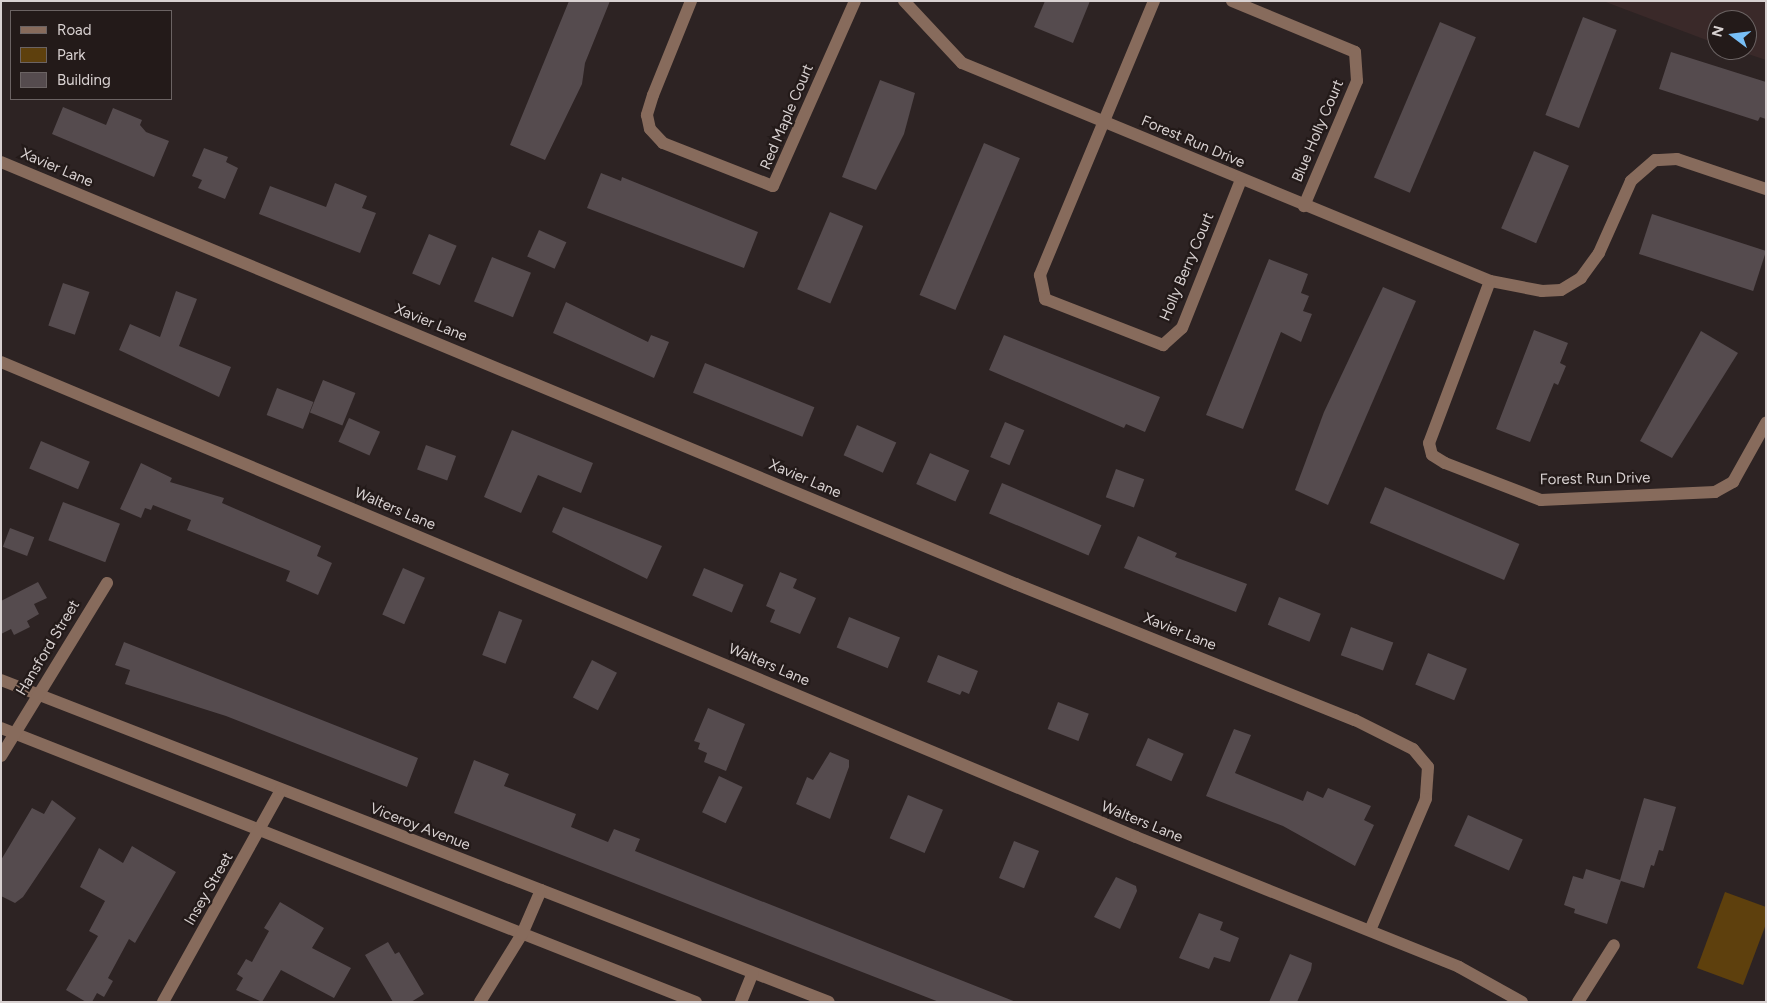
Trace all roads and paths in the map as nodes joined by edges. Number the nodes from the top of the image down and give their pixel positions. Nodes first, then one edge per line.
1 (691, 1) edge
2 (855, 1) edge
3 (904, 1) edge
4 (1154, 1) edge
5 (1232, 1) edge
6 (1105, 122) junction
7 (1, 162) edge
8 (1241, 180) junction
9 (1766, 189) edge
10 (1304, 206) junction
11 (1490, 281) junction
12 (1, 362) edge
13 (1766, 423) edge
14 (107, 583) dead end
15 (1, 680) edge
16 (40, 694) junction
17 (1, 728) edge
18 (14, 733) junction
19 (1, 756) edge
20 (281, 790) junction
21 (260, 833) junction
22 (541, 890) junction
23 (1370, 930) junction
24 (522, 934) junction
25 (1614, 945) dead end
26 (754, 973) junction
27 (163, 1002) edge
28 (480, 1002) edge
29 (696, 1002) edge
30 (741, 1002) edge
31 (829, 1002) edge
32 (1522, 1002) edge
33 (1578, 1002) edge

1 - 2 street, Red Maple Court
3 - 6 street, Forest Run Drive
4 - 6 street
5 - 10 street, Blue Holly Court
6 - 8 street, Forest Run Drive
6 - 8 street, Holly Berry Court
7 - 23 street, Xavier Lane
8 - 10 street, Forest Run Drive
9 - 11 street, Forest Run Drive
10 - 11 street, Forest Run Drive
11 - 13 street, Forest Run Drive
12 - 23 street, Walters Lane
14 - 16 street, Hansford Street
15 - 16 street, Viceroy Avenue
16 - 18 street, Hansford Street
16 - 20 street, Viceroy Avenue
17 - 18 street
18 - 19 street, Hansford Street
18 - 21 street
20 - 21 street, Insey Street
20 - 22 street, Viceroy Avenue
21 - 24 street
21 - 27 street, Insey Street
22 - 24 street
22 - 26 street, Viceroy Avenue
23 - 32 street, Walters Lane
24 - 28 street
24 - 29 street
25 - 33 street
26 - 30 street
26 - 31 street, Viceroy Avenue

